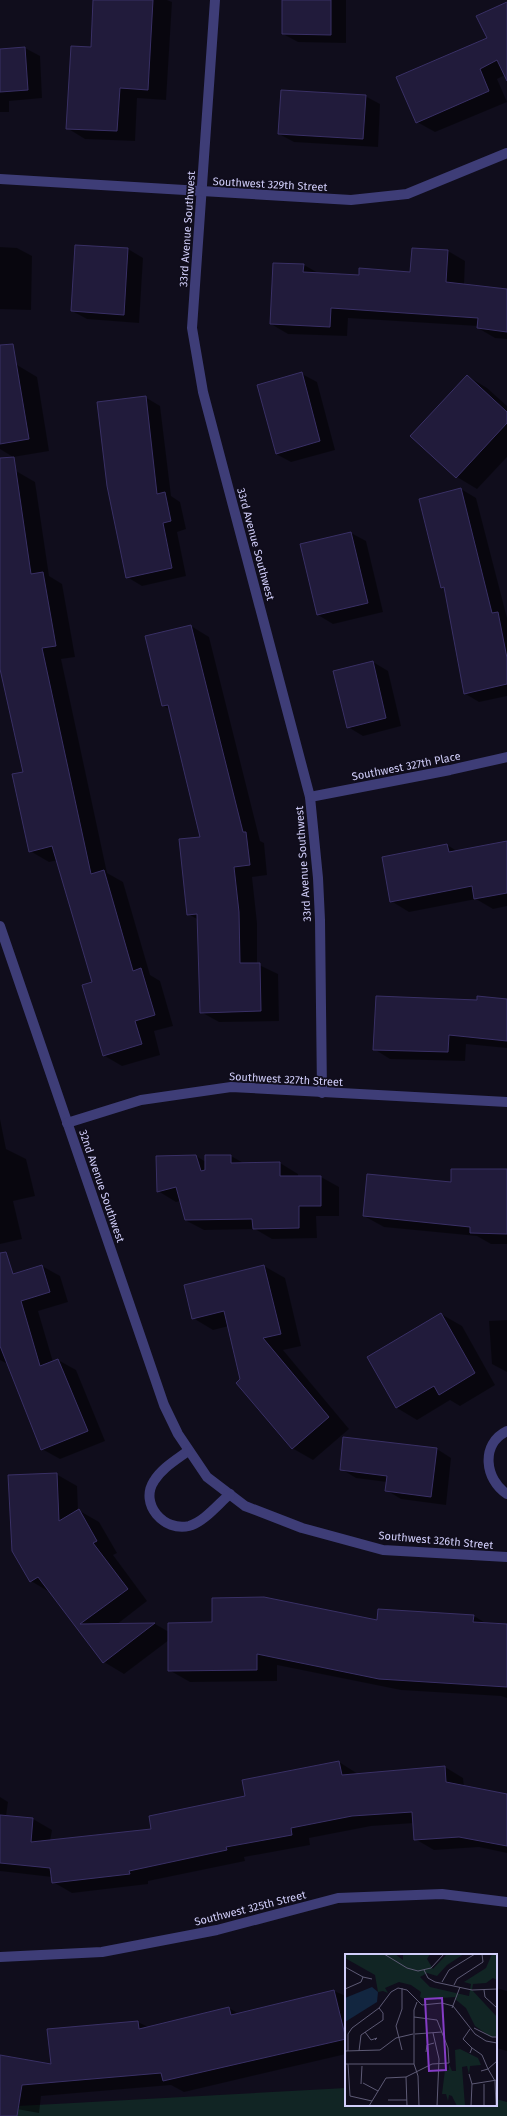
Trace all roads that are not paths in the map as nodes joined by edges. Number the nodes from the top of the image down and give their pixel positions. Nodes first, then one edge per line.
1 (215, 0) edge
2 (507, 153) edge
3 (0, 179) edge
4 (201, 192) junction
5 (507, 757) edge
6 (310, 797) junction
7 (0, 926) edge
8 (322, 1093) junction
9 (507, 1102) edge
10 (67, 1123) junction
11 (507, 1431) edge
12 (188, 1451) junction
13 (208, 1477) joint
14 (230, 1494) junction
15 (507, 1494) edge
16 (507, 1557) edge
17 (507, 1902) edge
18 (0, 1957) edge

1 - 4 street, 33rd Avenue Southwest
2 - 4 street, Southwest 329th Street
3 - 4 street, Southwest 329th Street
4 - 6 street, 33rd Avenue Southwest
5 - 6 street, Southwest 327th Place
6 - 8 street, 33rd Avenue Southwest
7 - 10 street, 32nd Avenue Southwest
8 - 9 street, Southwest 327th Street
8 - 10 street, Southwest 327th Street
10 - 12 street, 32nd Avenue Southwest
11 - 15 street
12 - 13 street, 32nd Avenue Southwest
12 - 14 street
13 - 14 street, Southwest 326th Street
14 - 16 street, Southwest 326th Street
17 - 18 street, Southwest 325th Street

